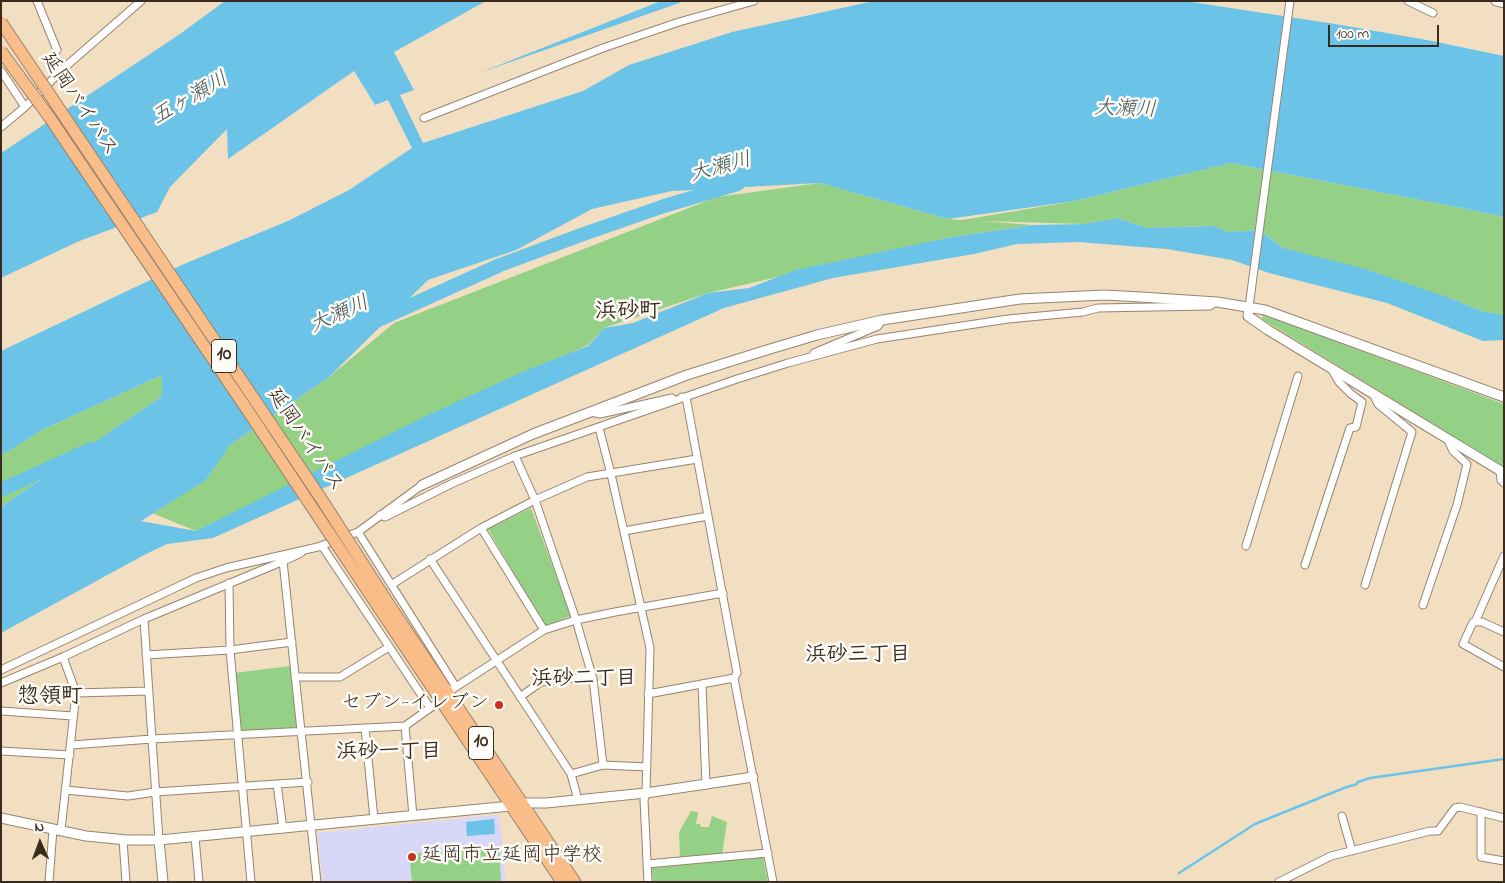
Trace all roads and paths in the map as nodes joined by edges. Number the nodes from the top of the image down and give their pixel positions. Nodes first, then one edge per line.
1 (38, 1) edge
2 (141, 1) edge
3 (754, 1) edge
4 (1290, 1) edge
5 (1408, 1) edge
6 (1496, 1) edge
7 (1504, 3) edge
8 (1433, 13) dead end
9 (1, 22) edge
10 (57, 50) dead end
11 (1, 51) edge
12 (1, 72) edge
13 (25, 106) junction
14 (424, 118) dead end
15 (1, 127) edge
16 (1217, 302) junction
17 (1249, 303) junction
18 (882, 320) junction
19 (808, 358) junction
20 (1332, 369) junction
21 (1298, 376) dead end
22 (1373, 394) junction
23 (1504, 397) edge
24 (686, 398) junction
25 (591, 412) junction
26 (598, 428) junction
27 (1448, 440) junction
28 (516, 456) junction
29 (698, 459) junction
30 (1502, 472) edge
31 (611, 474) junction
32 (1504, 484) edge
33 (422, 485) joint
34 (535, 500) junction
35 (380, 515) junction
36 (708, 516) junction
37 (481, 528) junction
38 (358, 532) junction
39 (624, 532) junction
40 (322, 546) junction
41 (1246, 546) dead end
42 (1504, 556) edge
43 (430, 559) junction
44 (283, 561) junction
45 (1305, 565) dead end
46 (230, 583) junction
47 (391, 585) junction
48 (1365, 585) dead end
49 (723, 593) junction
50 (1423, 605) dead end
51 (383, 606) junction
52 (642, 607) junction
53 (144, 619) junction
54 (576, 620) junction
55 (1475, 622) junction
56 (544, 630) junction
57 (1504, 632) edge
58 (292, 642) junction
59 (389, 647) junction
60 (230, 650) junction
61 (146, 655) junction
62 (63, 657) junction
63 (497, 662) junction
64 (1504, 667) edge
65 (1, 670) edge
66 (295, 676) junction
67 (592, 676) junction
68 (734, 678) junction
69 (1, 683) edge
70 (702, 684) junction
71 (452, 689) junction
72 (149, 692) junction
73 (76, 693) junction
74 (648, 694) junction
75 (520, 697) junction
76 (435, 705) junction
77 (1, 711) edge
78 (73, 716) junction
79 (405, 726) junction
80 (365, 728) junction
81 (301, 731) junction
82 (238, 734) junction
83 (152, 739) junction
84 (70, 745) junction
85 (1, 751) edge
86 (70, 755) junction
87 (603, 765) junction
88 (646, 768) junction
89 (570, 774) junction
90 (753, 777) junction
91 (308, 782) junction
92 (278, 784) junction
93 (706, 785) junction
94 (242, 787) junction
95 (65, 790) junction
96 (155, 792) junction
97 (646, 793) junction
98 (578, 800) junction
99 (516, 805) junction
100 (1480, 812) junction
101 (413, 816) junction
102 (1342, 816) dead end
103 (1, 818) edge
104 (1504, 818) edge
105 (374, 819) junction
106 (312, 826) junction
107 (283, 829) junction
108 (57, 830) junction
109 (246, 832) junction
110 (195, 837) junction
111 (123, 840) junction
112 (160, 840) junction
113 (1352, 850) junction
114 (768, 853) junction
115 (1504, 861) edge
116 (647, 864) junction
117 (49, 882) edge
118 (126, 882) edge
119 (163, 882) edge
120 (199, 882) edge
121 (252, 882) edge
122 (317, 882) edge
123 (562, 882) edge
124 (575, 882) edge
125 (648, 882) edge
126 (773, 882) edge
127 (1279, 882) edge

1 - 10 street
2 - 13 street
3 - 14 street
4 - 17 street
5 - 8 street
6 - 7 street
9 - 51 highway, 延岡バイパス / 10, bridge
11 - 51 highway, 延岡バイパス / 10, bridge
12 - 13 street
13 - 15 street
16 - 17 street
16 - 18 street
16 - 19 street
17 - 20 street
17 - 23 street
18 - 19 street
18 - 25 street
19 - 24 street
20 - 22 street
20 - 45 street
21 - 41 street
22 - 27 street
22 - 48 street
24 - 25 street
24 - 26 street
24 - 29 street
25 - 33 street
26 - 28 street
26 - 31 street
27 - 30 street
27 - 50 street
28 - 34 street
28 - 35 street
29 - 31 street
29 - 36 street
30 - 32 street
31 - 34 street
31 - 39 street
33 - 35 street
34 - 37 street
34 - 54 street
35 - 38 street
36 - 39 street
36 - 49 street
37 - 43 street
37 - 56 street
38 - 40 street
38 - 47 street
39 - 52 street
40 - 44 street
40 - 59 street
40 - 65 street
42 - 55 street
43 - 47 street
43 - 63 street
44 - 46 street
44 - 58 street
46 - 53 street
46 - 60 street
47 - 71 street
49 - 52 street
49 - 68 street
51 - 71 highway, 延岡バイパス / 10
51 - 76 highway, 延岡バイパス / 10
52 - 54 street
52 - 74 street
53 - 61 street
53 - 62 street
54 - 56 street
54 - 67 street
55 - 57 street
55 - 64 street
56 - 63 street
58 - 60 street
58 - 66 street
59 - 66 street
59 - 76 street
60 - 61 street
60 - 82 street
61 - 72 street
62 - 69 street
62 - 73 street
63 - 71 street
63 - 75 street
66 - 81 street
67 - 75 street
67 - 87 street
68 - 70 street
68 - 90 street
70 - 74 street
70 - 93 street
71 - 99 highway, 延岡バイパス / 10
72 - 73 street
72 - 83 street
73 - 78 street
74 - 88 street
75 - 89 street
76 - 79 street
76 - 99 highway, 延岡バイパス / 10
77 - 78 street
78 - 84 street
79 - 80 street
79 - 101 street
80 - 81 street
80 - 105 street
81 - 82 street
81 - 91 street
82 - 83 street
82 - 94 street
83 - 84 street
83 - 96 street
84 - 86 street
85 - 86 street
86 - 95 street
87 - 88 street
87 - 89 street
88 - 97 street
89 - 98 street
90 - 93 street
90 - 114 street
91 - 92 street
91 - 106 street
92 - 94 street
92 - 107 street
93 - 97 street
94 - 96 street
94 - 109 street
95 - 96 street
95 - 108 street
96 - 112 street
97 - 98 street
97 - 116 street
98 - 99 street
99 - 101 street
99 - 123 highway, 延岡バイパス / 10
99 - 124 highway, 延岡バイパス / 10
100 - 104 street
100 - 113 street
100 - 115 street
101 - 105 street
102 - 113 street
103 - 108 street
105 - 106 street
106 - 107 street
106 - 122 street
107 - 109 street
108 - 111 street
108 - 117 street
109 - 110 street
109 - 121 street
110 - 112 street
110 - 120 street
111 - 112 street
111 - 118 street
112 - 119 street
113 - 127 street
114 - 116 street
114 - 126 street
116 - 125 street

